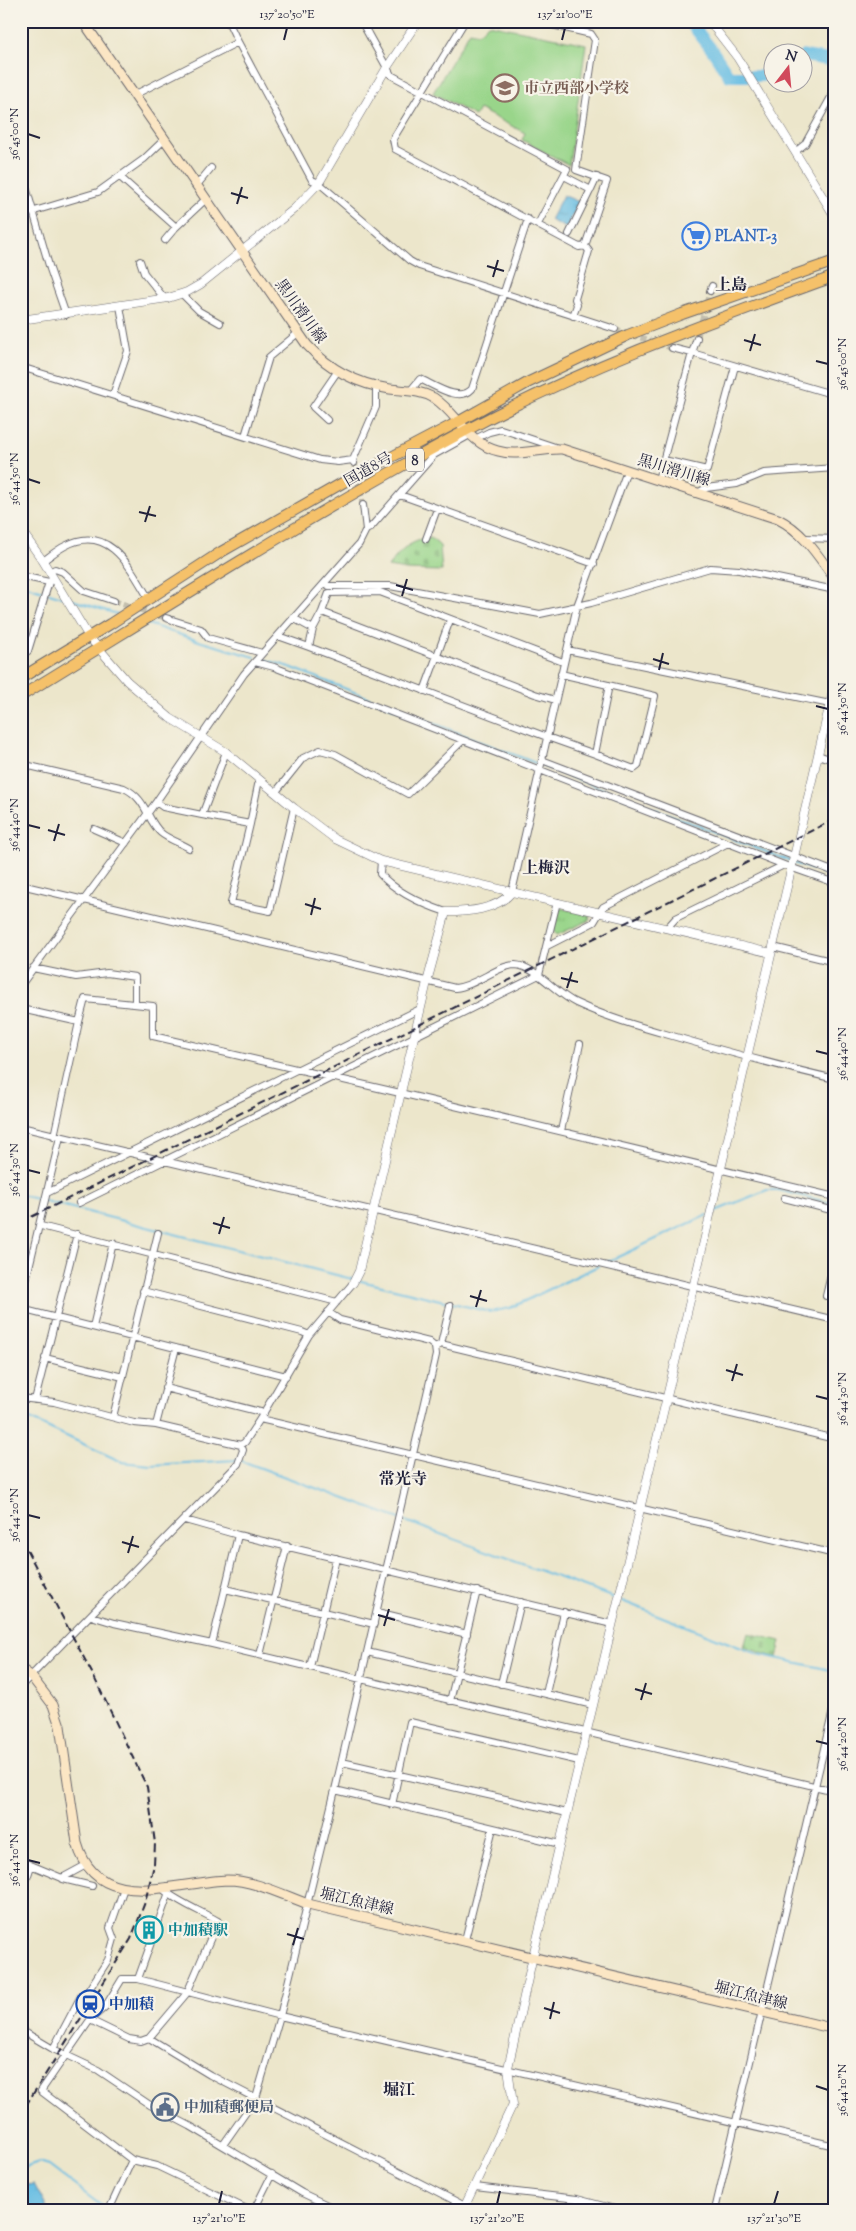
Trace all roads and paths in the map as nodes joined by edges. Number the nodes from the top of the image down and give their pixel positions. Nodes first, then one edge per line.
1 (83, 21) edge
2 (228, 21) edge
3 (361, 21) edge
4 (418, 21) edge
5 (465, 21) edge
6 (535, 21) edge
7 (709, 21) edge
8 (238, 42) junction
9 (386, 69) junction
10 (835, 90) edge
11 (422, 93) junction
12 (134, 95) junction
13 (165, 139) junction
14 (795, 152) junction
15 (211, 168) dead end
16 (21, 170) edge
17 (564, 176) junction
18 (120, 178) junction
19 (598, 178) junction
20 (319, 183) junction
21 (197, 185) junction
22 (591, 190) junction
23 (206, 199) junction
24 (33, 212) junction
25 (21, 215) edge
26 (835, 217) edge
27 (528, 219) junction
28 (538, 224) junction
29 (176, 227) junction
30 (569, 234) dead end
31 (165, 240) dead end
32 (585, 246) junction
33 (241, 251) junction
34 (140, 261) dead end
35 (835, 261) edge
36 (835, 276) edge
37 (182, 294) junction
38 (502, 294) junction
39 (165, 299) junction
40 (120, 306) junction
41 (66, 314) junction
42 (573, 316) junction
43 (21, 320) edge
44 (220, 323) dead end
45 (615, 329) tunnel mouth
46 (298, 333) junction
47 (697, 338) tunnel mouth
48 (672, 348) tunnel mouth
49 (692, 353) junction
50 (735, 366) junction
51 (21, 367) edge
52 (337, 372) junction
53 (376, 387) junction
54 (410, 390) junction
55 (113, 395) junction
56 (835, 395) edge
57 (327, 420) dead end
58 (458, 422) junction
59 (470, 435) junction
60 (245, 436) junction
61 (562, 449) junction
62 (664, 460) junction
63 (835, 468) edge
64 (627, 470) junction
65 (658, 480) junction
66 (700, 492) junction
67 (400, 495) junction
68 (363, 505) tunnel mouth
69 (437, 509) junction
70 (21, 530) edge
71 (366, 530) junction
72 (805, 538) junction
73 (426, 539) dead end
74 (835, 539) edge
75 (43, 561) junction
76 (594, 564) junction
77 (49, 572) junction
78 (21, 576) edge
79 (835, 579) edge
80 (51, 581) junction
81 (329, 586) dead end
82 (835, 590) edge
83 (149, 599) junction
84 (114, 601) tunnel mouth
85 (577, 606) junction
86 (322, 612) junction
87 (166, 618) tunnel mouth
88 (293, 618) junction
89 (450, 620) junction
90 (313, 629) junction
91 (278, 636) junction
92 (89, 637) junction
93 (309, 647) junction
94 (98, 648) junction
95 (567, 650) junction
96 (262, 653) junction
97 (21, 656) edge
98 (437, 656) junction
99 (255, 662) junction
100 (564, 662) junction
101 (561, 674) junction
102 (21, 678) edge
103 (835, 682) edge
104 (609, 685) junction
105 (424, 691) junction
106 (21, 696) edge
107 (555, 700) junction
108 (832, 705) edge
109 (201, 737) junction
110 (547, 737) junction
111 (463, 740) junction
112 (226, 752) junction
113 (595, 754) junction
114 (818, 755) junction
115 (542, 760) junction
116 (835, 761) edge
117 (21, 764) edge
118 (540, 771) junction
119 (261, 781) junction
120 (275, 793) junction
121 (156, 802) junction
122 (294, 808) junction
123 (148, 812) junction
124 (202, 815) junction
125 (250, 824) junction
126 (94, 829) dead end
127 (728, 843) junction
128 (126, 844) junction
129 (188, 848) dead end
130 (794, 856) junction
131 (381, 861) junction
132 (787, 867) junction
133 (835, 872) edge
134 (835, 884) edge
135 (21, 885) edge
136 (512, 892) junction
137 (84, 900) junction
138 (557, 902) junction
139 (446, 912) junction
140 (601, 913) junction
141 (667, 928) junction
142 (547, 946) junction
143 (772, 950) junction
144 (835, 962) edge
145 (33, 968) junction
146 (539, 975) junction
147 (427, 982) junction
148 (21, 985) edge
149 (135, 1004) junction
150 (21, 1009) edge
151 (420, 1009) junction
152 (79, 1022) junction
153 (413, 1039) junction
154 (580, 1044) dead end
155 (746, 1058) junction
156 (298, 1069) junction
157 (332, 1077) junction
158 (835, 1079) edge
159 (400, 1093) junction
160 (21, 1127) edge
161 (560, 1131) junction
162 (57, 1136) junction
163 (129, 1154) junction
164 (161, 1161) junction
165 (721, 1169) junction
166 (47, 1193) junction
167 (823, 1194) junction
168 (835, 1197) edge
169 (784, 1198) dead end
170 (80, 1202) dead end
171 (819, 1207) junction
172 (835, 1211) edge
173 (372, 1212) junction
174 (40, 1226) junction
175 (158, 1233) dead end
176 (77, 1234) junction
177 (112, 1244) junction
178 (152, 1253) junction
179 (835, 1258) edge
180 (353, 1283) joint
181 (693, 1288) junction
182 (143, 1291) junction
183 (826, 1296) dead end
184 (21, 1301) edge
185 (337, 1302) junction
186 (450, 1306) dead end
187 (21, 1309) edge
188 (328, 1312) junction
189 (56, 1318) junction
190 (835, 1320) edge
191 (93, 1327) junction
192 (310, 1336) junction
193 (132, 1337) junction
194 (438, 1346) junction
195 (176, 1348) junction
196 (45, 1358) junction
197 (286, 1376) junction
198 (122, 1377) junction
199 (165, 1388) junction
200 (21, 1398) edge
201 (666, 1398) junction
202 (35, 1400) junction
203 (262, 1416) junction
204 (113, 1418) junction
205 (156, 1425) junction
206 (835, 1439) edge
207 (241, 1445) junction
208 (413, 1455) junction
209 (640, 1508) junction
210 (185, 1520) junction
211 (238, 1535) junction
212 (287, 1546) junction
213 (835, 1554) edge
214 (336, 1558) junction
215 (387, 1570) junction
216 (226, 1589) junction
217 (477, 1591) junction
218 (274, 1601) junction
219 (520, 1602) junction
220 (323, 1612) junction
221 (376, 1612) junction
222 (564, 1612) junction
223 (91, 1616) junction
224 (374, 1624) junction
225 (612, 1624) junction
226 (466, 1634) junction
227 (212, 1644) junction
228 (367, 1652) junction
229 (260, 1656) junction
230 (310, 1667) junction
231 (21, 1669) edge
232 (457, 1673) junction
233 (31, 1676) junction
234 (360, 1679) junction
235 (502, 1684) junction
236 (21, 1686) edge
237 (546, 1694) junction
238 (450, 1701) junction
239 (835, 1702) edge
240 (593, 1705) junction
241 (586, 1734) junction
242 (579, 1761) junction
243 (342, 1762) junction
244 (398, 1775) junction
245 (814, 1786) junction
246 (335, 1790) junction
247 (835, 1791) edge
248 (392, 1804) junction
249 (567, 1813) junction
250 (493, 1828) junction
251 (560, 1844) junction
252 (21, 1861) edge
253 (86, 1865) junction
254 (31, 1866) junction
255 (62, 1878) junction
256 (92, 1886) dead end
257 (124, 1888) junction
258 (166, 1892) junction
259 (21, 1896) edge
260 (308, 1904) junction
261 (465, 1940) junction
262 (534, 1956) junction
263 (138, 1979) junction
264 (187, 1993) junction
265 (761, 2011) junction
266 (280, 2016) junction
267 (90, 2020) junction
268 (835, 2029) edge
269 (21, 2030) edge
270 (149, 2038) junction
271 (53, 2049) junction
272 (65, 2055) junction
273 (508, 2068) junction
274 (256, 2098) junction
275 (735, 2122) junction
276 (222, 2145) junction
277 (835, 2146) edge
278 (132, 2160) junction
279 (272, 2174) junction
280 (475, 2187) junction
281 (112, 2208) edge
282 (464, 2208) edge
283 (249, 2210) edge
284 (254, 2210) edge
285 (338, 2210) edge
286 (619, 2210) edge
287 (715, 2210) edge

1 - 12 main road, 黒川滑川線
2 - 8 street
3 - 9 street
4 - 9 street
5 - 11 street
6 - 19 street
7 - 14 street
8 - 12 street
8 - 20 street
9 - 11 street
9 - 20 street
10 - 14 street
11 - 17 street
11 - 27 street
12 - 13 main road, 黒川滑川線
13 - 18 street
13 - 21 main road, 黒川滑川線
14 - 26 street
15 - 21 street
16 - 24 street
17 - 22 street
17 - 28 street
18 - 24 street
18 - 29 street
19 - 22 street
19 - 32 street
20 - 33 street
20 - 38 street
21 - 23 main road, 黒川滑川線
22 - 30 street
23 - 29 street
23 - 33 main road, 黒川滑川線
24 - 25 street
24 - 41 street
27 - 28 street
27 - 38 street
28 - 32 street
29 - 31 street
32 - 42 street
33 - 37 street
33 - 46 main road, 黒川滑川線
34 - 39 street
35 - 58 highway, 国道8号 / 8
36 - 59 highway, 国道8号 / 8
37 - 39 street
37 - 44 street
38 - 42 street
38 - 54 street
39 - 40 street
40 - 41 street
40 - 55 street
41 - 43 street
42 - 45 street
46 - 52 main road, 黒川滑川線
46 - 60 street
47 - 49 street
48 - 49 street
49 - 50 street
49 - 62 street
50 - 56 street
50 - 62 street
51 - 55 street
52 - 53 main road, 黒川滑川線
52 - 57 street
53 - 54 main road, 黒川滑川線
53 - 60 street
54 - 58 main road, 黒川滑川線
55 - 60 street
58 - 59 main road, 黒川滑川線
58 - 83 highway, 国道8号 / 8
59 - 61 street
59 - 61 main road, 黒川滑川線
59 - 67 street
59 - 94 highway, 国道8号 / 8
61 - 64 main road, 黒川滑川線
62 - 65 street
63 - 66 street
64 - 65 main road, 黒川滑川線
64 - 76 street
65 - 66 main road, 黒川滑川線
66 - 72 main road, 黒川滑川線
67 - 69 street
67 - 71 street
68 - 71 street
69 - 73 street
69 - 76 street
70 - 75 street
71 - 88 street
72 - 74 street
72 - 79 main road, 黒川滑川線
75 - 77 street
75 - 83 street
76 - 85 street
77 - 80 street
77 - 84 street
78 - 80 street
80 - 92 street
80 - 97 street
81 - 85 street
82 - 85 street
83 - 92 highway, 国道8号 / 8
85 - 95 street
86 - 89 street
86 - 90 street
86 - 98 street
87 - 96 street
88 - 90 street
88 - 91 street
89 - 98 street
89 - 100 street
90 - 93 street
91 - 93 street
91 - 96 street
92 - 94 street
92 - 102 highway, 国道8号 / 8
93 - 105 street
94 - 106 highway, 国道8号 / 8
94 - 109 street
95 - 100 street
95 - 108 street
96 - 99 street
98 - 105 street
98 - 107 street
99 - 109 street
99 - 111 street
100 - 101 street
101 - 104 street
101 - 107 street
103 - 108 street
104 - 113 street
104 - 113 street
105 - 110 street
107 - 110 street
108 - 114 street
109 - 112 street
109 - 121 street
110 - 113 street
110 - 115 street
111 - 118 street
111 - 120 street
112 - 119 street
112 - 124 street
114 - 116 street
114 - 130 street
115 - 118 street
115 - 130 street
117 - 123 street
118 - 127 street
118 - 136 street
119 - 120 street
119 - 125 street
120 - 122 street
121 - 123 street
121 - 124 street
122 - 125 street
122 - 131 street
123 - 128 street
123 - 129 street
124 - 125 street
126 - 128 street
127 - 132 street
127 - 140 street
128 - 137 street
130 - 132 street
130 - 133 street
131 - 136 street
131 - 139 street
132 - 134 street
132 - 141 street
132 - 143 street
135 - 137 street
136 - 138 street
136 - 139 street
137 - 145 street
137 - 147 street
138 - 140 street
138 - 142 street
139 - 147 street
140 - 141 street
140 - 142 street
141 - 143 street
142 - 146 street
143 - 144 street
143 - 155 street
145 - 148 street
145 - 149 street
146 - 147 street
146 - 153 street
146 - 155 street
147 - 151 street
149 - 152 street
149 - 156 street
150 - 152 street
151 - 153 street
151 - 156 street
152 - 162 street
153 - 157 street
153 - 159 street
154 - 161 street
155 - 158 street
155 - 165 street
156 - 157 street
156 - 163 street
157 - 159 street
157 - 164 street
159 - 161 street
159 - 173 street
160 - 162 street
161 - 165 street
162 - 163 street
162 - 166 street
163 - 164 street
163 - 166 street
164 - 170 street
164 - 173 street
165 - 167 street
165 - 181 street
166 - 174 street
167 - 168 street
167 - 171 street
169 - 171 street
171 - 172 street
173 - 180 street
173 - 181 street
174 - 176 street
174 - 184 street
175 - 178 street
176 - 177 street
176 - 189 street
177 - 178 street
177 - 191 street
178 - 182 street
178 - 185 street
179 - 183 street
180 - 185 street
181 - 190 street
181 - 201 street
182 - 192 street
182 - 193 street
185 - 188 street
186 - 194 street
187 - 189 street
188 - 192 street
188 - 194 street
189 - 191 street
189 - 196 street
191 - 193 street
192 - 197 street
193 - 195 street
193 - 198 street
194 - 201 street
194 - 208 street
195 - 197 street
195 - 199 street
196 - 198 street
196 - 202 street
197 - 203 street
198 - 204 street
199 - 203 street
199 - 205 street
200 - 202 street
201 - 206 street
201 - 209 street
202 - 204 street
203 - 207 street
203 - 208 street
204 - 205 street
205 - 207 street
207 - 210 street
208 - 209 street
208 - 215 street
209 - 213 street
209 - 225 street
210 - 211 street
210 - 223 street
211 - 212 street
211 - 216 street
212 - 214 street
212 - 218 street
214 - 215 street
214 - 220 street
215 - 217 street
215 - 221 street
216 - 218 street
216 - 227 street
217 - 219 street
217 - 226 street
218 - 220 street
218 - 229 street
219 - 222 street
219 - 235 street
220 - 224 street
220 - 230 street
221 - 224 street
221 - 226 street
222 - 225 street
222 - 237 street
223 - 227 street
223 - 233 street
224 - 228 street
225 - 240 street
226 - 232 street
227 - 229 street
228 - 232 street
228 - 234 street
229 - 230 street
230 - 234 street
231 - 233 main road
232 - 235 street
232 - 238 street
233 - 236 street
233 - 253 main road
234 - 238 street
234 - 243 street
235 - 237 street
237 - 240 street
238 - 241 street
239 - 245 street
240 - 241 street
241 - 242 street
241 - 245 street
242 - 244 street
242 - 249 street
243 - 244 street
243 - 246 street
244 - 248 street
244 - 249 street
245 - 247 street
245 - 265 street
246 - 248 street
246 - 260 street
248 - 250 street
249 - 251 street
250 - 251 street
250 - 261 street
251 - 262 street
252 - 254 street
253 - 255 street
253 - 257 main road, 堀江魚津線
254 - 255 street
254 - 259 street
255 - 256 street
257 - 258 main road, 堀江魚津線
257 - 271 street
258 - 260 main road, 堀江魚津線
258 - 263 street
258 - 264 street
260 - 261 main road, 堀江魚津線
260 - 266 street
261 - 262 main road, 堀江魚津線
262 - 265 main road, 堀江魚津線
262 - 273 street
263 - 264 street
263 - 267 street
264 - 266 street
264 - 270 street
265 - 268 main road, 堀江魚津線
265 - 275 street
266 - 273 street
266 - 274 street
267 - 270 street
267 - 272 street
269 - 271 street
270 - 274 street
271 - 272 street
272 - 276 street
272 - 278 street
273 - 275 street
273 - 280 street
274 - 276 street
274 - 282 street
275 - 277 street
275 - 287 street
276 - 279 street
278 - 281 street
278 - 283 street
279 - 284 street
279 - 285 street
280 - 282 street
280 - 286 street

